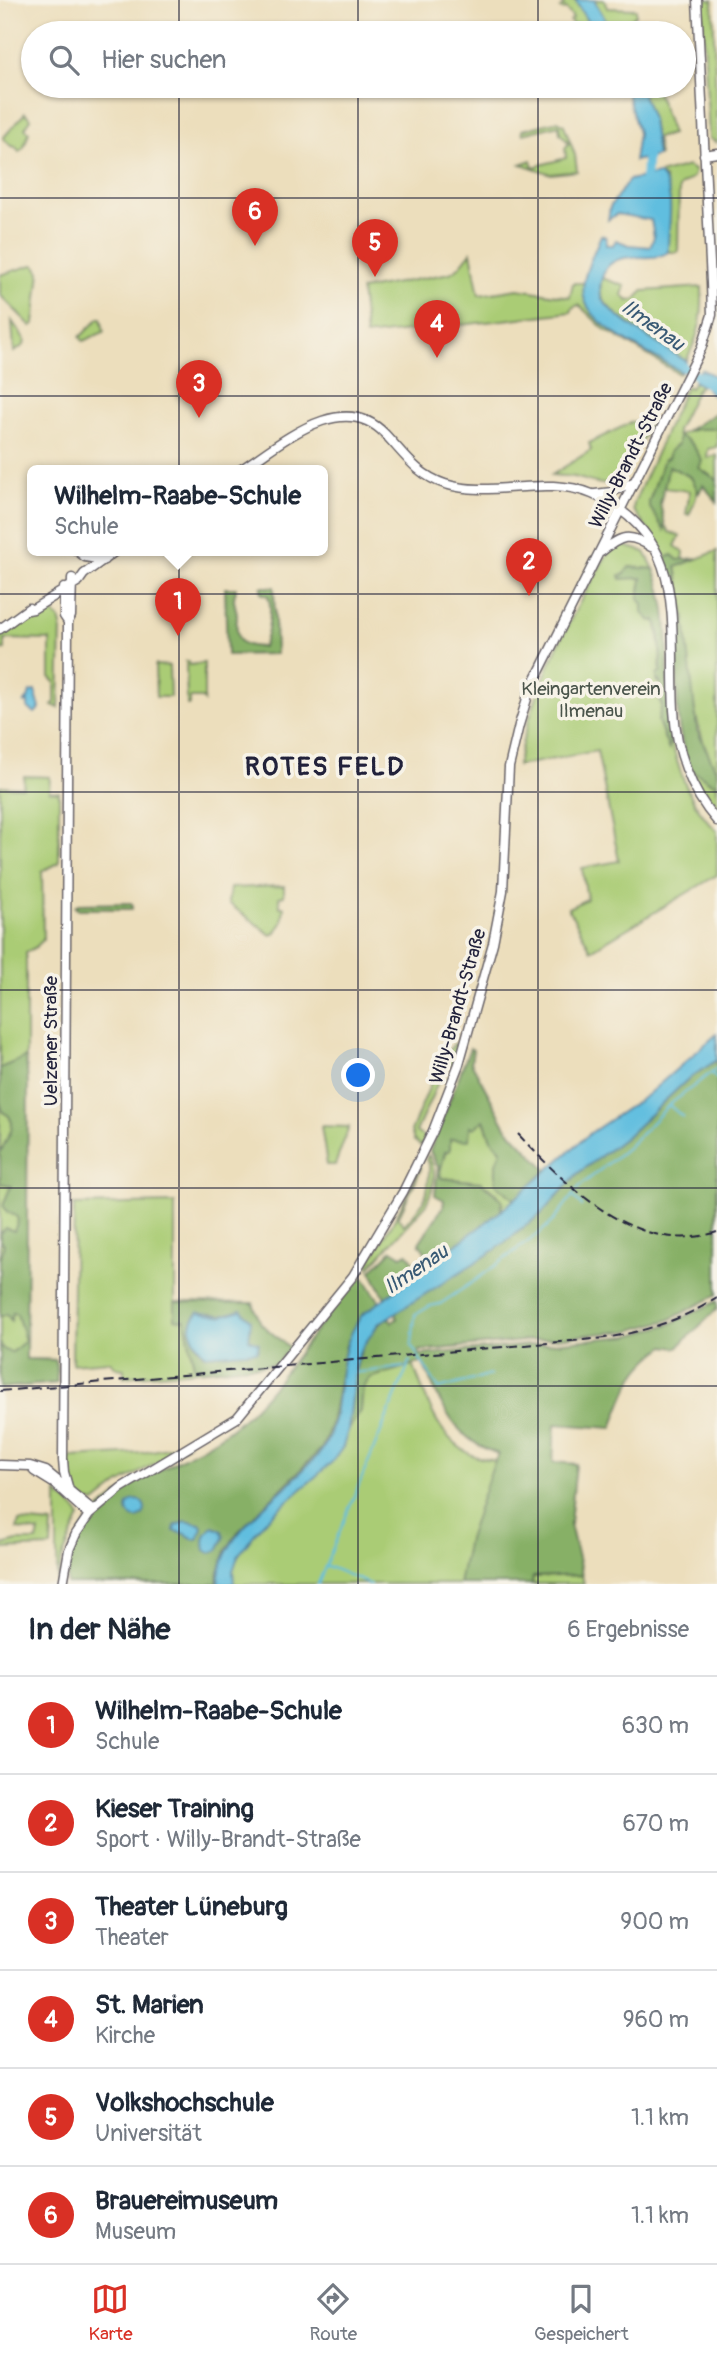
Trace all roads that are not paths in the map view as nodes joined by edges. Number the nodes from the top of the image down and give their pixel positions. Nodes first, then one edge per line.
1 (697, 0) edge
2 (716, 153) edge
3 (704, 159) junction
4 (248, 465) edge
5 (635, 481) junction
6 (592, 495) junction
7 (620, 510) junction
8 (654, 549) junction
9 (84, 556) edge
10 (109, 556) edge
11 (596, 556) junction
12 (104, 560) junction
13 (68, 584) junction
14 (39, 605) junction
15 (28, 610) junction
16 (64, 612) junction
17 (68, 622) junction
18 (0, 629) edge
19 (717, 821) edge
20 (63, 1460) junction
21 (0, 1465) edge
22 (16, 1465) junction
23 (46, 1471) junction
24 (64, 1472) junction
25 (58, 1480) junction
26 (69, 1490) junction
27 (91, 1513) junction
28 (63, 1584) edge

1 - 3 main road, Willy-Brandt-Straße
2 - 3 main road
3 - 5 main road, Willy-Brandt-Straße
4 - 6 main road
5 - 6 main road
5 - 7 main road, Willy-Brandt-Straße
6 - 7 main road
7 - 8 main road
7 - 11 main road, Willy-Brandt-Straße
8 - 11 main road, Willy-Brandt-Straße
8 - 19 main road
9 - 12 main road
10 - 12 main road
11 - 27 main road, Willy-Brandt-Straße
12 - 13 main road
13 - 14 main road
13 - 15 main road
13 - 16 main road, Uelzener Straße
13 - 17 main road, Uelzener Straße
14 - 15 main road
14 - 16 main road
15 - 18 main road
16 - 17 main road, Uelzener Straße
17 - 20 main road, Uelzener Straße
20 - 23 main road
20 - 24 main road, Uelzener Straße
20 - 25 main road, Uelzener Straße
21 - 22 main road
22 - 23 main road
22 - 27 main road
23 - 25 main road
24 - 25 main road
24 - 26 main road, Uelzener Straße
25 - 26 main road
26 - 27 main road
27 - 28 main road, Willy-Brandt-Straße

